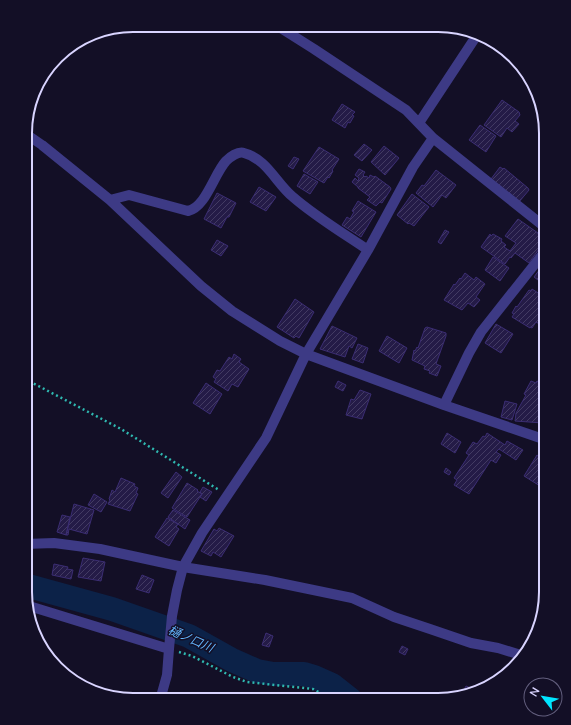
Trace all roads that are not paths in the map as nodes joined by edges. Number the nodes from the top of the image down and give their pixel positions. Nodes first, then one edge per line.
1 (287, 32) edge
2 (474, 39) edge
3 (418, 123) junction
4 (32, 138) edge
5 (433, 138) junction
6 (110, 200) junction
7 (539, 222) edge
8 (368, 250) junction
9 (539, 259) edge
10 (306, 354) junction
11 (444, 405) junction
12 (539, 438) edge
13 (32, 544) edge
14 (183, 567) junction
15 (33, 607) edge
16 (169, 645) junction
17 (517, 654) edge
18 (162, 693) edge

1 - 3 street
2 - 3 street
3 - 5 street
4 - 6 street
5 - 7 street
5 - 8 street
6 - 8 street
6 - 10 street
8 - 10 street
9 - 11 street
10 - 11 street
10 - 14 street
11 - 12 street
13 - 14 street
14 - 16 street
14 - 17 street
15 - 16 street
16 - 18 street

